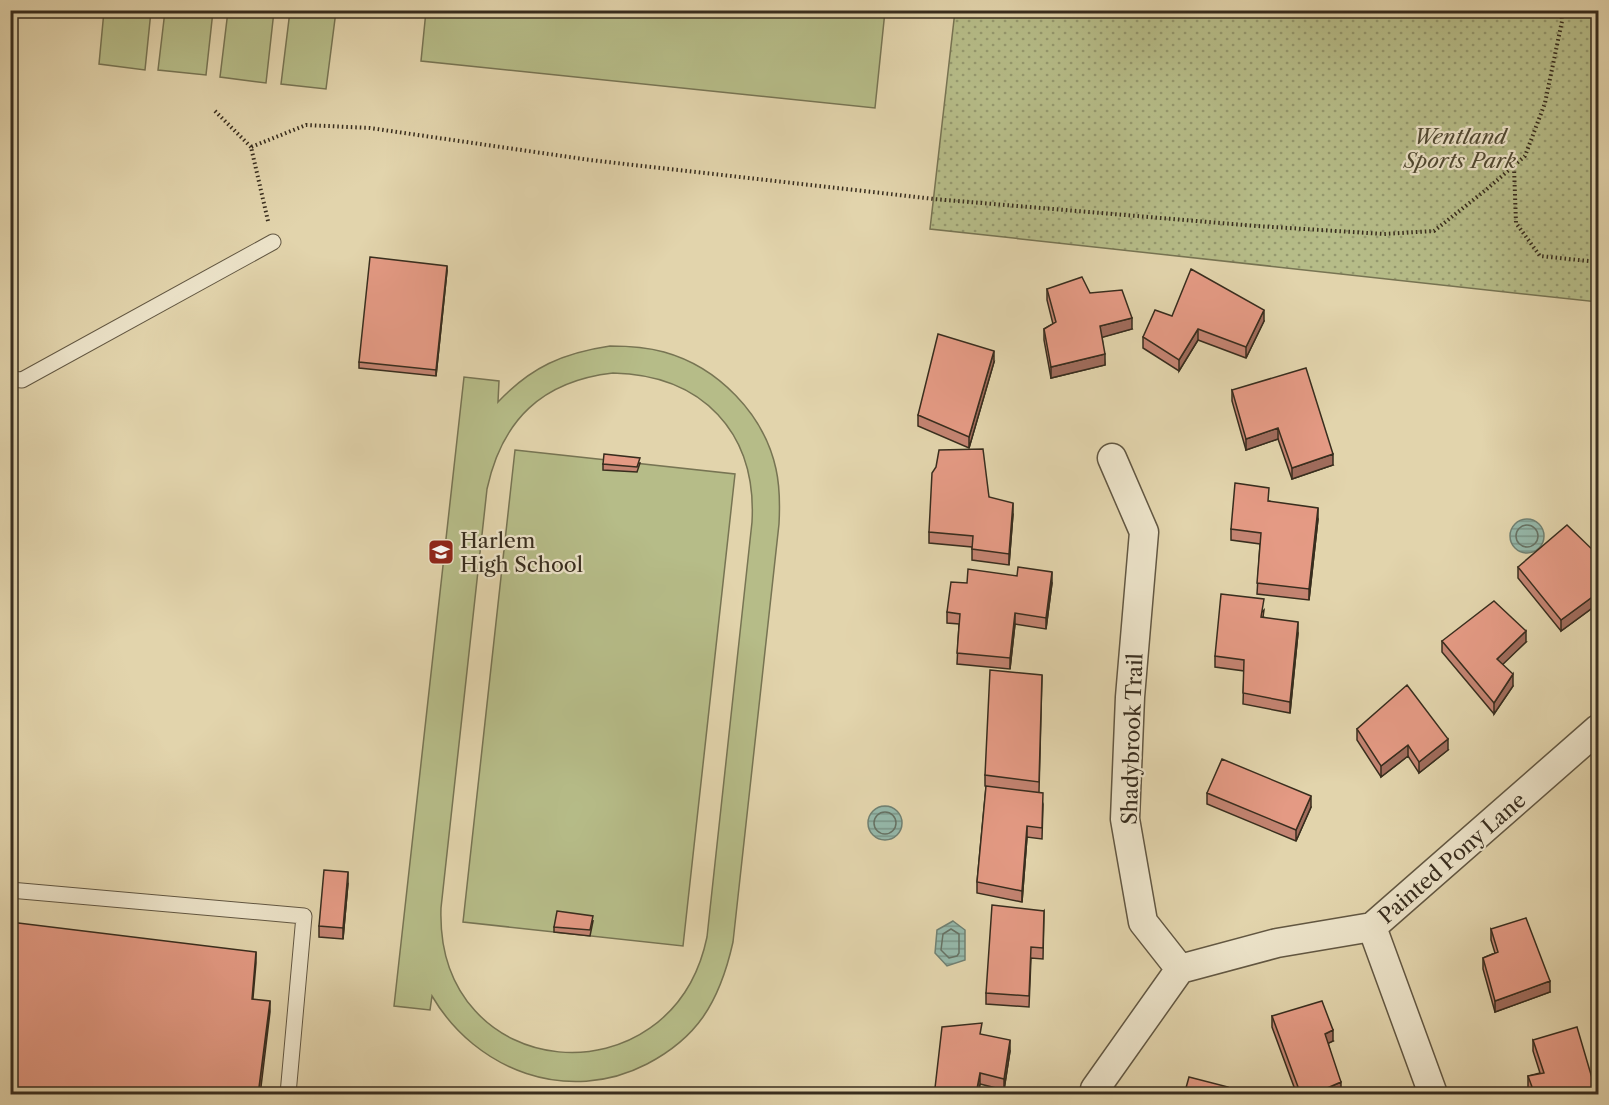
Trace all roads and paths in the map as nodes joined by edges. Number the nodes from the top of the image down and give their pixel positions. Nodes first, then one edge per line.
1 (1561, 10) edge
2 (215, 111) dead end
3 (251, 147) junction
4 (1514, 166) junction
5 (273, 242) joint
6 (1599, 262) edge
7 (10, 379) edge
8 (1112, 458) dead end
9 (1599, 729) edge
10 (10, 890) edge
11 (1372, 927) junction
12 (1180, 969) junction
13 (288, 1095) edge
14 (1094, 1095) edge
15 (1433, 1095) edge

1 - 4 path
2 - 3 path
3 - 4 path
3 - 5 path
4 - 6 path
5 - 7 lane
8 - 12 street, Shadybrook Trail
9 - 11 street, Painted Pony Lane
10 - 13 lane
11 - 12 street, Painted Pony Lane
11 - 15 street
12 - 14 street

